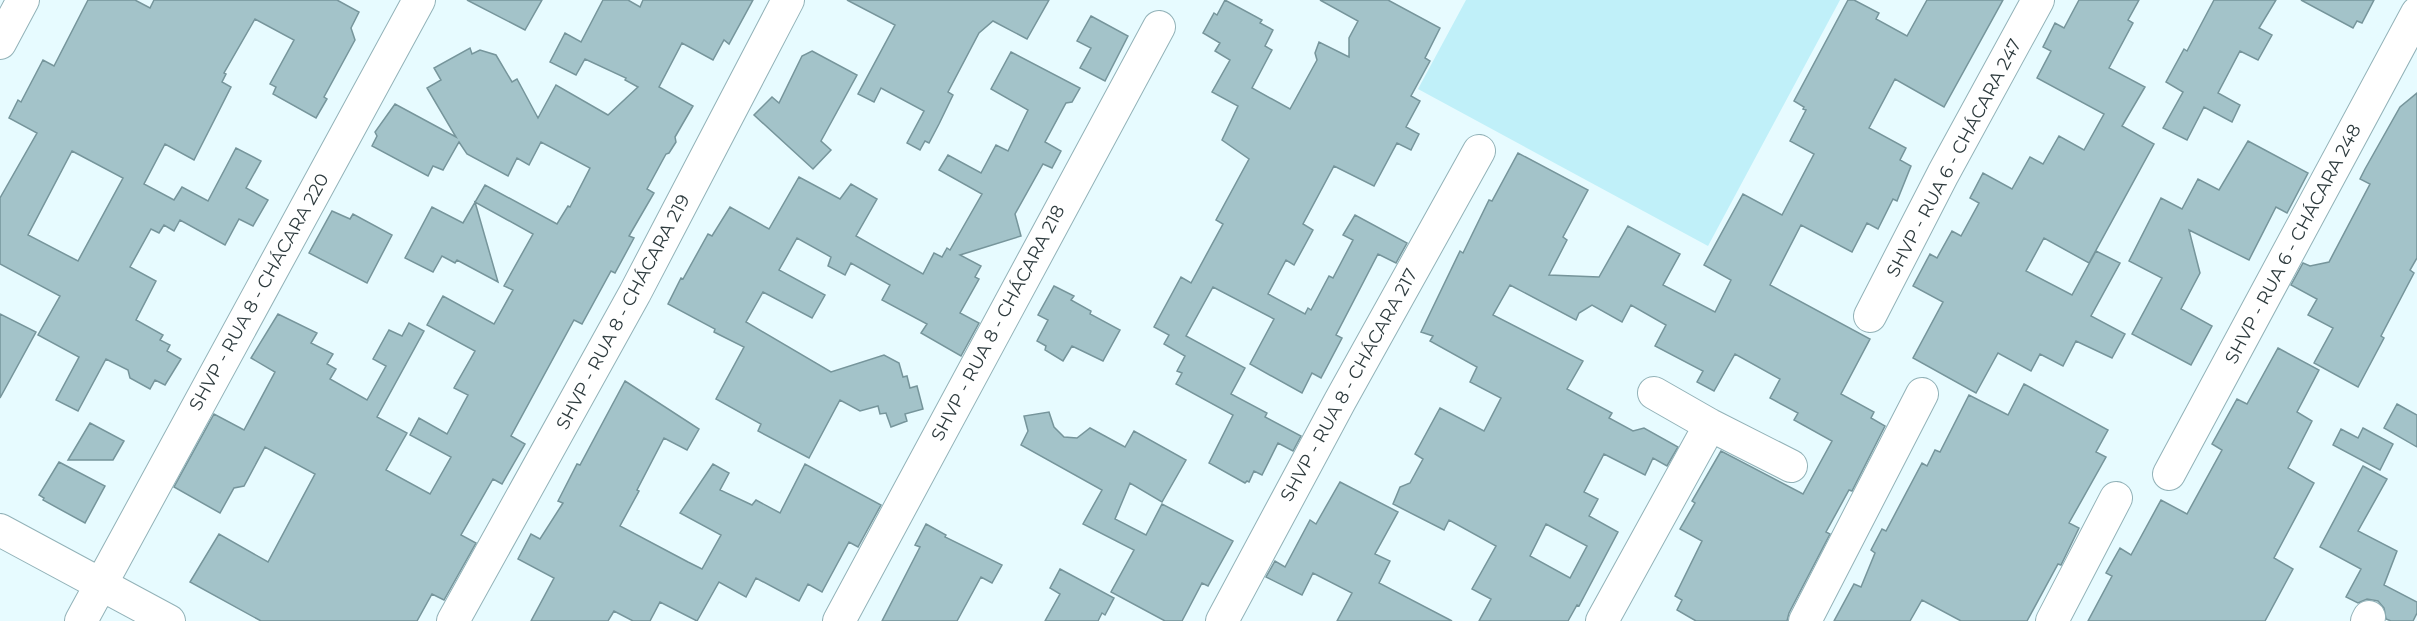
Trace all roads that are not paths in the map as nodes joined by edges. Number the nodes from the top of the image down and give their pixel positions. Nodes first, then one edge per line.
1 (23, 0) edge
2 (419, 0) edge
3 (788, 0) edge
4 (2038, 0) edge
5 (2417, 13) edge
6 (1159, 27) dead end
7 (0, 43) edge
8 (1479, 151) dead end
9 (1870, 316) dead end
10 (1654, 393) dead end
11 (1922, 394) dead end
12 (1710, 425) junction
13 (1791, 466) dead end
14 (2169, 474) dead end
15 (2116, 498) dead end
16 (0, 530) edge
17 (100, 585) junction
18 (81, 621) edge
19 (169, 621) edge
20 (453, 621) edge
21 (839, 621) edge
22 (1222, 621) edge
23 (1602, 621) edge
24 (1805, 621) edge
25 (2052, 621) edge

1 - 7 street
2 - 17 street, SHVP - RUA 8 - CHÁCARA 220
3 - 20 street, SHVP - RUA 8 - CHÁCARA 219
4 - 9 street, SHVP - RUA 6 - CHÁCARA 247
5 - 14 street, SHVP - RUA 6 - CHÁCARA 248
6 - 21 street, SHVP - RUA 8 - CHÁCARA 218
8 - 22 street, SHVP - RUA 8 - CHÁCARA 217
10 - 12 street
11 - 24 street
12 - 13 street
12 - 23 street
15 - 25 street
16 - 17 street
17 - 18 street, SHVP - RUA 8 - CHÁCARA 220
17 - 19 street

